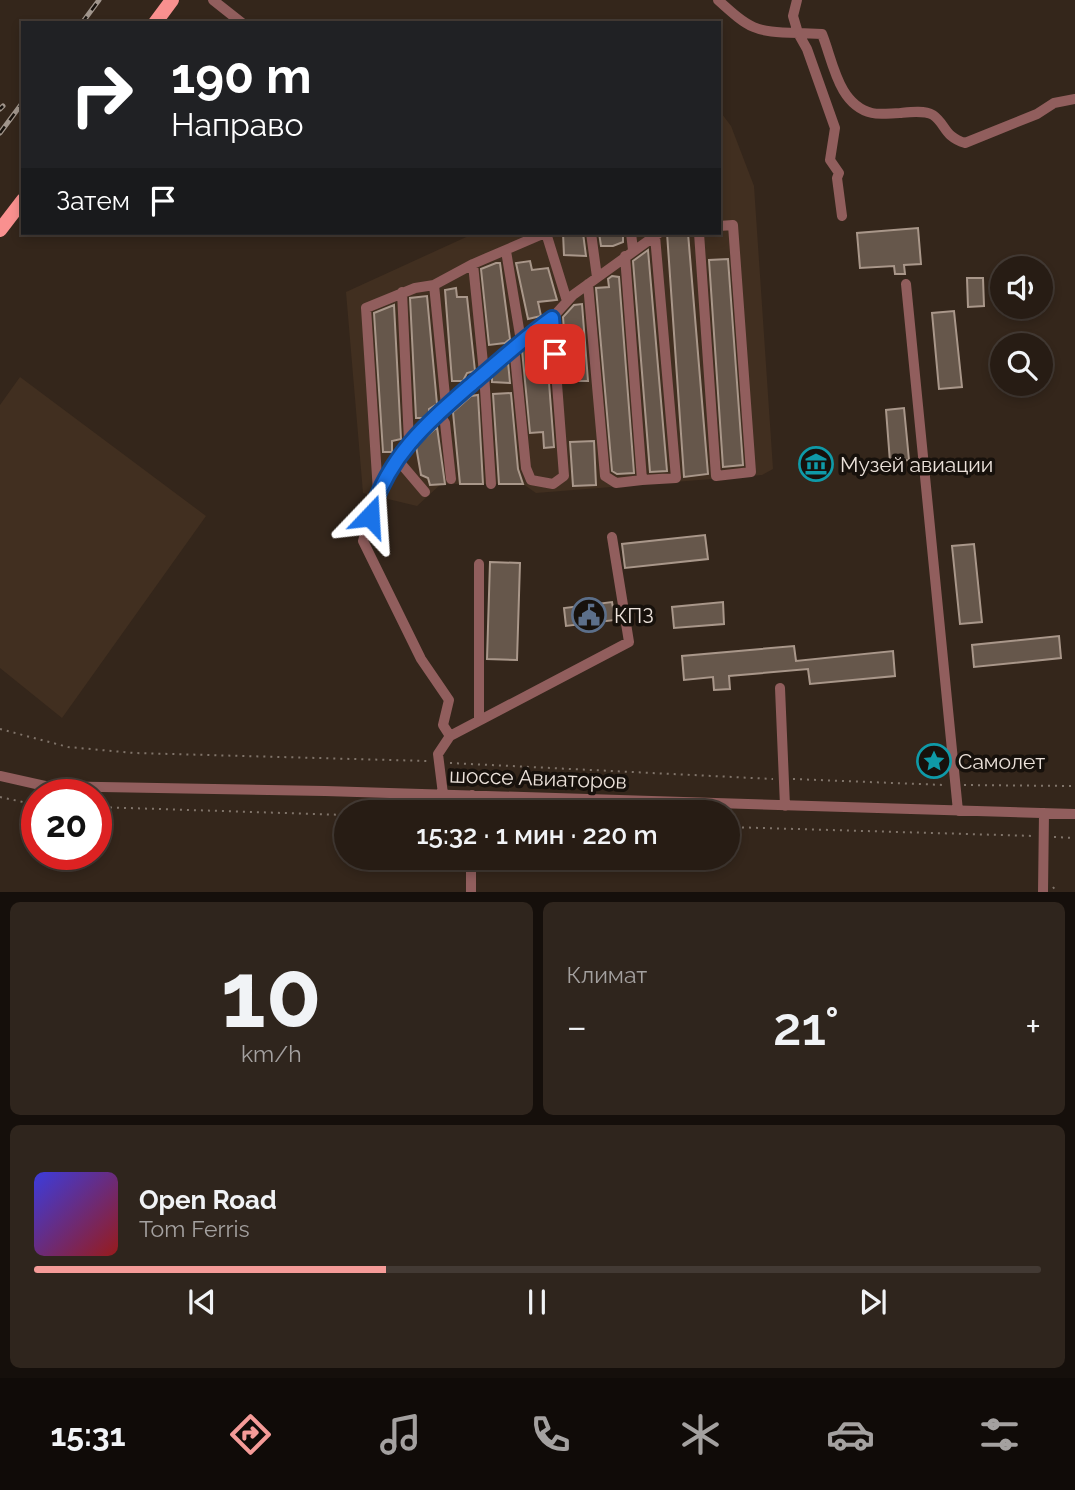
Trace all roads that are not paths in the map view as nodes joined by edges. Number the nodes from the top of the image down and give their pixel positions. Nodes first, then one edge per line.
1 (172, 0) edge
2 (213, 0) edge
3 (718, 0) edge
4 (797, 0) edge
5 (156, 21) edge
6 (239, 21) edge
7 (798, 33) junction
8 (1075, 99) edge
9 (21, 203) edge
10 (842, 216) dead end
11 (721, 226) edge
12 (0, 230) edge
13 (542, 235) edge
14 (547, 235) edge
15 (591, 235) edge
16 (631, 235) edge
17 (656, 235) edge
18 (657, 235) edge
19 (699, 235) edge
20 (506, 251) junction
21 (629, 253) junction
22 (473, 264) junction
23 (592, 280) junction
24 (906, 284) dead end
25 (434, 285) junction
26 (402, 292) junction
27 (567, 301) junction
28 (552, 318) junction
29 (518, 344) junction
30 (484, 373) junction
31 (442, 409) junction
32 (409, 442) junction
33 (397, 459) junction
34 (451, 479) dead end
35 (642, 480) junction
36 (491, 484) dead end
37 (378, 492) junction
38 (425, 492) dead end
39 (612, 537) dead end
40 (478, 564) dead end
41 (780, 688) dead end
42 (479, 721) junction
43 (450, 736) junction
44 (0, 776) edge
45 (443, 794) junction
46 (472, 795) junction
47 (472, 800) edge
48 (785, 806) junction
49 (958, 811) junction
50 (1044, 813) junction
51 (1075, 814) edge
52 (471, 870) edge
53 (471, 891) edge
54 (1043, 891) edge

1 - 5 main road
2 - 6 street
3 - 7 street
4 - 7 street
7 - 8 street
7 - 10 street
9 - 12 main road
11 - 19 street
13 - 20 street
14 - 27 street
15 - 23 street
16 - 21 street
17 - 21 street
18 - 35 street
20 - 22 street
20 - 29 street
21 - 23 street
21 - 35 street
22 - 25 street
22 - 30 street
23 - 27 street
23 - 35 street
24 - 49 street
25 - 26 street
25 - 31 street
26 - 32 street
26 - 37 street
27 - 28 street
28 - 29 street
28 - 29 street
29 - 30 street
30 - 31 street
30 - 36 street
31 - 32 street
31 - 34 street
32 - 33 street
33 - 37 street
33 - 38 street
37 - 43 street
39 - 42 street
40 - 42 street
41 - 48 street
42 - 43 street
43 - 45 street
44 - 45 street, шоссе Авиаторов
45 - 46 street, шоссе Авиаторов
46 - 47 street
46 - 48 street, шоссе Авиаторов
48 - 49 street, шоссе Авиаторов
49 - 50 street, шоссе Авиаторов
50 - 51 street, шоссе Авиаторов
50 - 54 street
52 - 53 street

